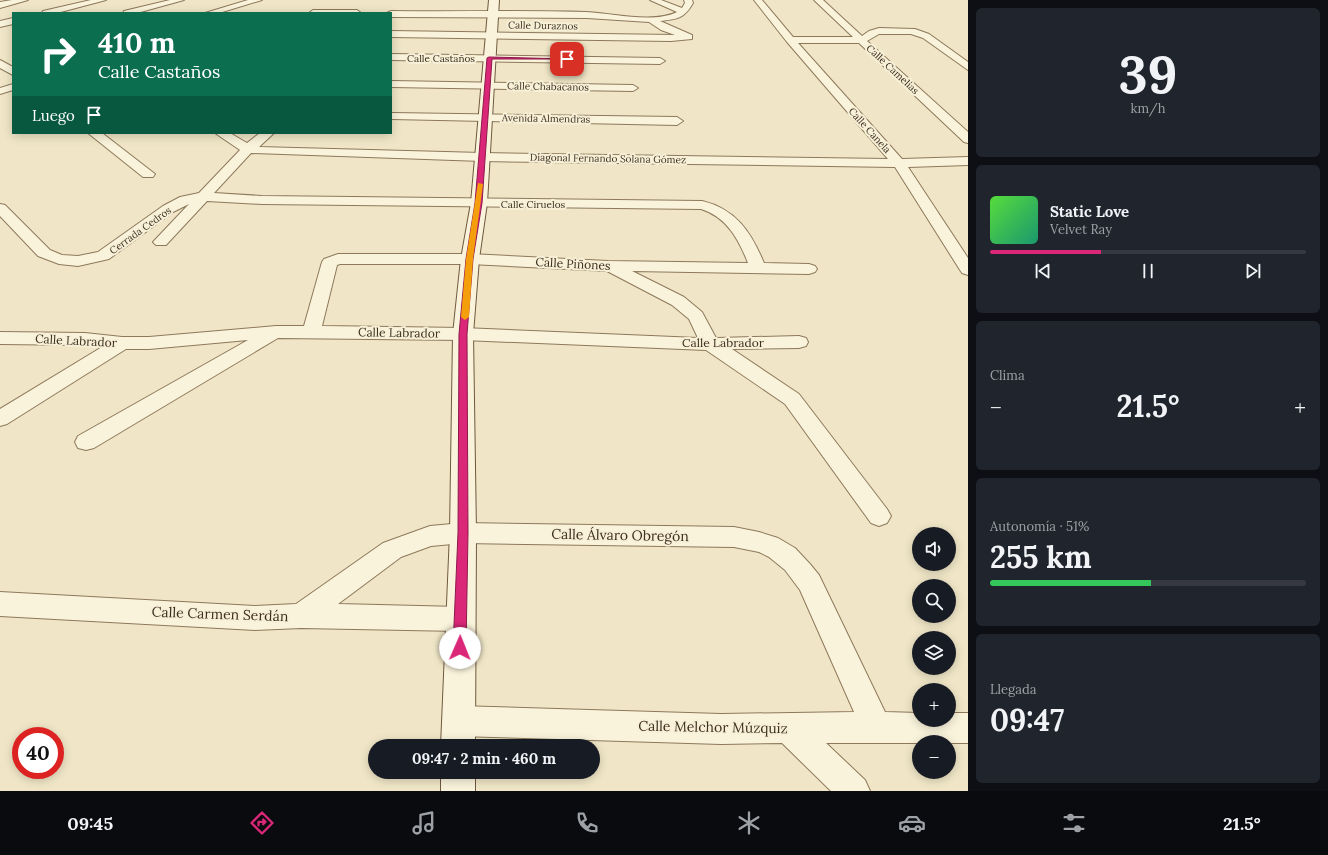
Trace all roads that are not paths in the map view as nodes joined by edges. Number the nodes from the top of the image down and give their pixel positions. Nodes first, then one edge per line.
1 (24, 0) edge
2 (102, 0) edge
3 (180, 0) edge
4 (258, 0) edge
5 (654, 0) edge
6 (688, 0) edge
7 (758, 0) edge
8 (818, 0) edge
9 (210, 2) dead end
10 (0, 5) edge
11 (596, 7) dead end
12 (228, 8) junction
13 (493, 8) edge
14 (0, 10) edge
15 (50, 12) edge
16 (131, 12) edge
17 (213, 12) edge
18 (244, 12) edge
19 (684, 12) junction
20 (392, 14) edge
21 (12, 15) edge
22 (587, 15) junction
23 (651, 20) junction
24 (12, 21) edge
25 (0, 24) edge
26 (392, 34) edge
27 (490, 36) junction
28 (790, 40) junction
29 (862, 40) junction
30 (949, 53) junction
31 (968, 53) edge
32 (392, 58) edge
33 (489, 58) junction
34 (660, 61) dead end
35 (0, 63) edge
36 (968, 67) edge
37 (12, 71) edge
38 (395, 84) edge
39 (488, 85) junction
40 (12, 87) edge
41 (633, 88) dead end
42 (0, 91) edge
43 (392, 116) edge
44 (486, 117) junction
45 (678, 121) dead end
46 (95, 134) edge
47 (223, 134) edge
48 (267, 134) edge
49 (968, 139) edge
50 (248, 149) junction
51 (482, 157) junction
52 (968, 161) edge
53 (899, 163) junction
54 (148, 174) dead end
55 (202, 197) junction
56 (478, 203) junction
57 (0, 209) edge
58 (161, 242) dead end
59 (470, 259) junction
60 (608, 266) junction
61 (758, 268) junction
62 (809, 269) dead end
63 (968, 270) edge
64 (276, 332) junction
65 (312, 332) junction
66 (463, 334) junction
67 (0, 338) edge
68 (799, 342) dead end
69 (122, 343) junction
70 (710, 344) junction
71 (0, 419) edge
72 (86, 442) dead end
73 (879, 516) dead end
74 (463, 533) junction
75 (0, 604) edge
76 (301, 616) junction
77 (460, 619) junction
78 (876, 726) junction
79 (788, 728) junction
80 (968, 728) edge
81 (458, 734) edge
82 (458, 779) edge
83 (458, 791) edge
84 (854, 791) edge

1 - 10 street
2 - 15 street
3 - 16 street
4 - 12 street
5 - 19 street
6 - 19 street
7 - 28 street, Calle Canela
8 - 29 street, Calle Camelias
9 - 12 street
11 - 22 street
12 - 17 street
12 - 18 street
13 - 20 street
13 - 22 street
13 - 27 street
14 - 21 street
19 - 23 street
22 - 23 street
23 - 27 street, Calle Duraznos
24 - 25 street
26 - 27 street, Calle Duraznos
27 - 33 street
28 - 29 street
28 - 53 street, Calle Canela
29 - 30 street
29 - 49 street, Calle Camelias
30 - 31 street
30 - 36 street
32 - 33 street, Calle Castaños
33 - 34 street, Calle Castaños
33 - 39 street
35 - 37 street
38 - 39 street, Calle Chabacanos
39 - 41 street, Calle Chabacanos
39 - 44 street
40 - 42 street
43 - 44 street, Avenida Almendras
44 - 45 street, Avenida Almendras
44 - 51 street
46 - 54 street
47 - 50 street
48 - 50 street
50 - 51 street, Diagonal Fernando Solana Gómez
50 - 55 street
51 - 53 street, Diagonal Fernando Solana Gómez
51 - 56 street
52 - 53 street, Diagonal Fernando Solana Gómez
53 - 63 street, Calle Canela
55 - 56 street, Calle Ciruelos
55 - 57 street, Cerrada Cedros
55 - 58 street
56 - 59 street
56 - 61 street, Calle Ciruelos
59 - 60 street, Calle Piñones
59 - 65 street, Calle Piñones
59 - 66 street
60 - 61 street, Calle Piñones
60 - 70 street
61 - 62 street, Calle Piñones
64 - 65 street, Calle Labrador
64 - 69 street, Calle Labrador
64 - 72 street
65 - 66 street, Calle Labrador
66 - 70 street, Calle Labrador
66 - 74 street
67 - 69 street, Calle Labrador
68 - 70 street, Calle Labrador
69 - 71 street
70 - 73 street
74 - 76 street, Calle Carmen Serdán
74 - 77 street
74 - 78 street, Calle Álvaro Obregón
75 - 76 street, Calle Carmen Serdán
76 - 77 street
77 - 81 street
78 - 79 street, Calle Melchor Múzquiz
78 - 80 street, Calle Melchor Múzquiz
79 - 81 street, Calle Melchor Múzquiz
79 - 84 street
82 - 83 street

